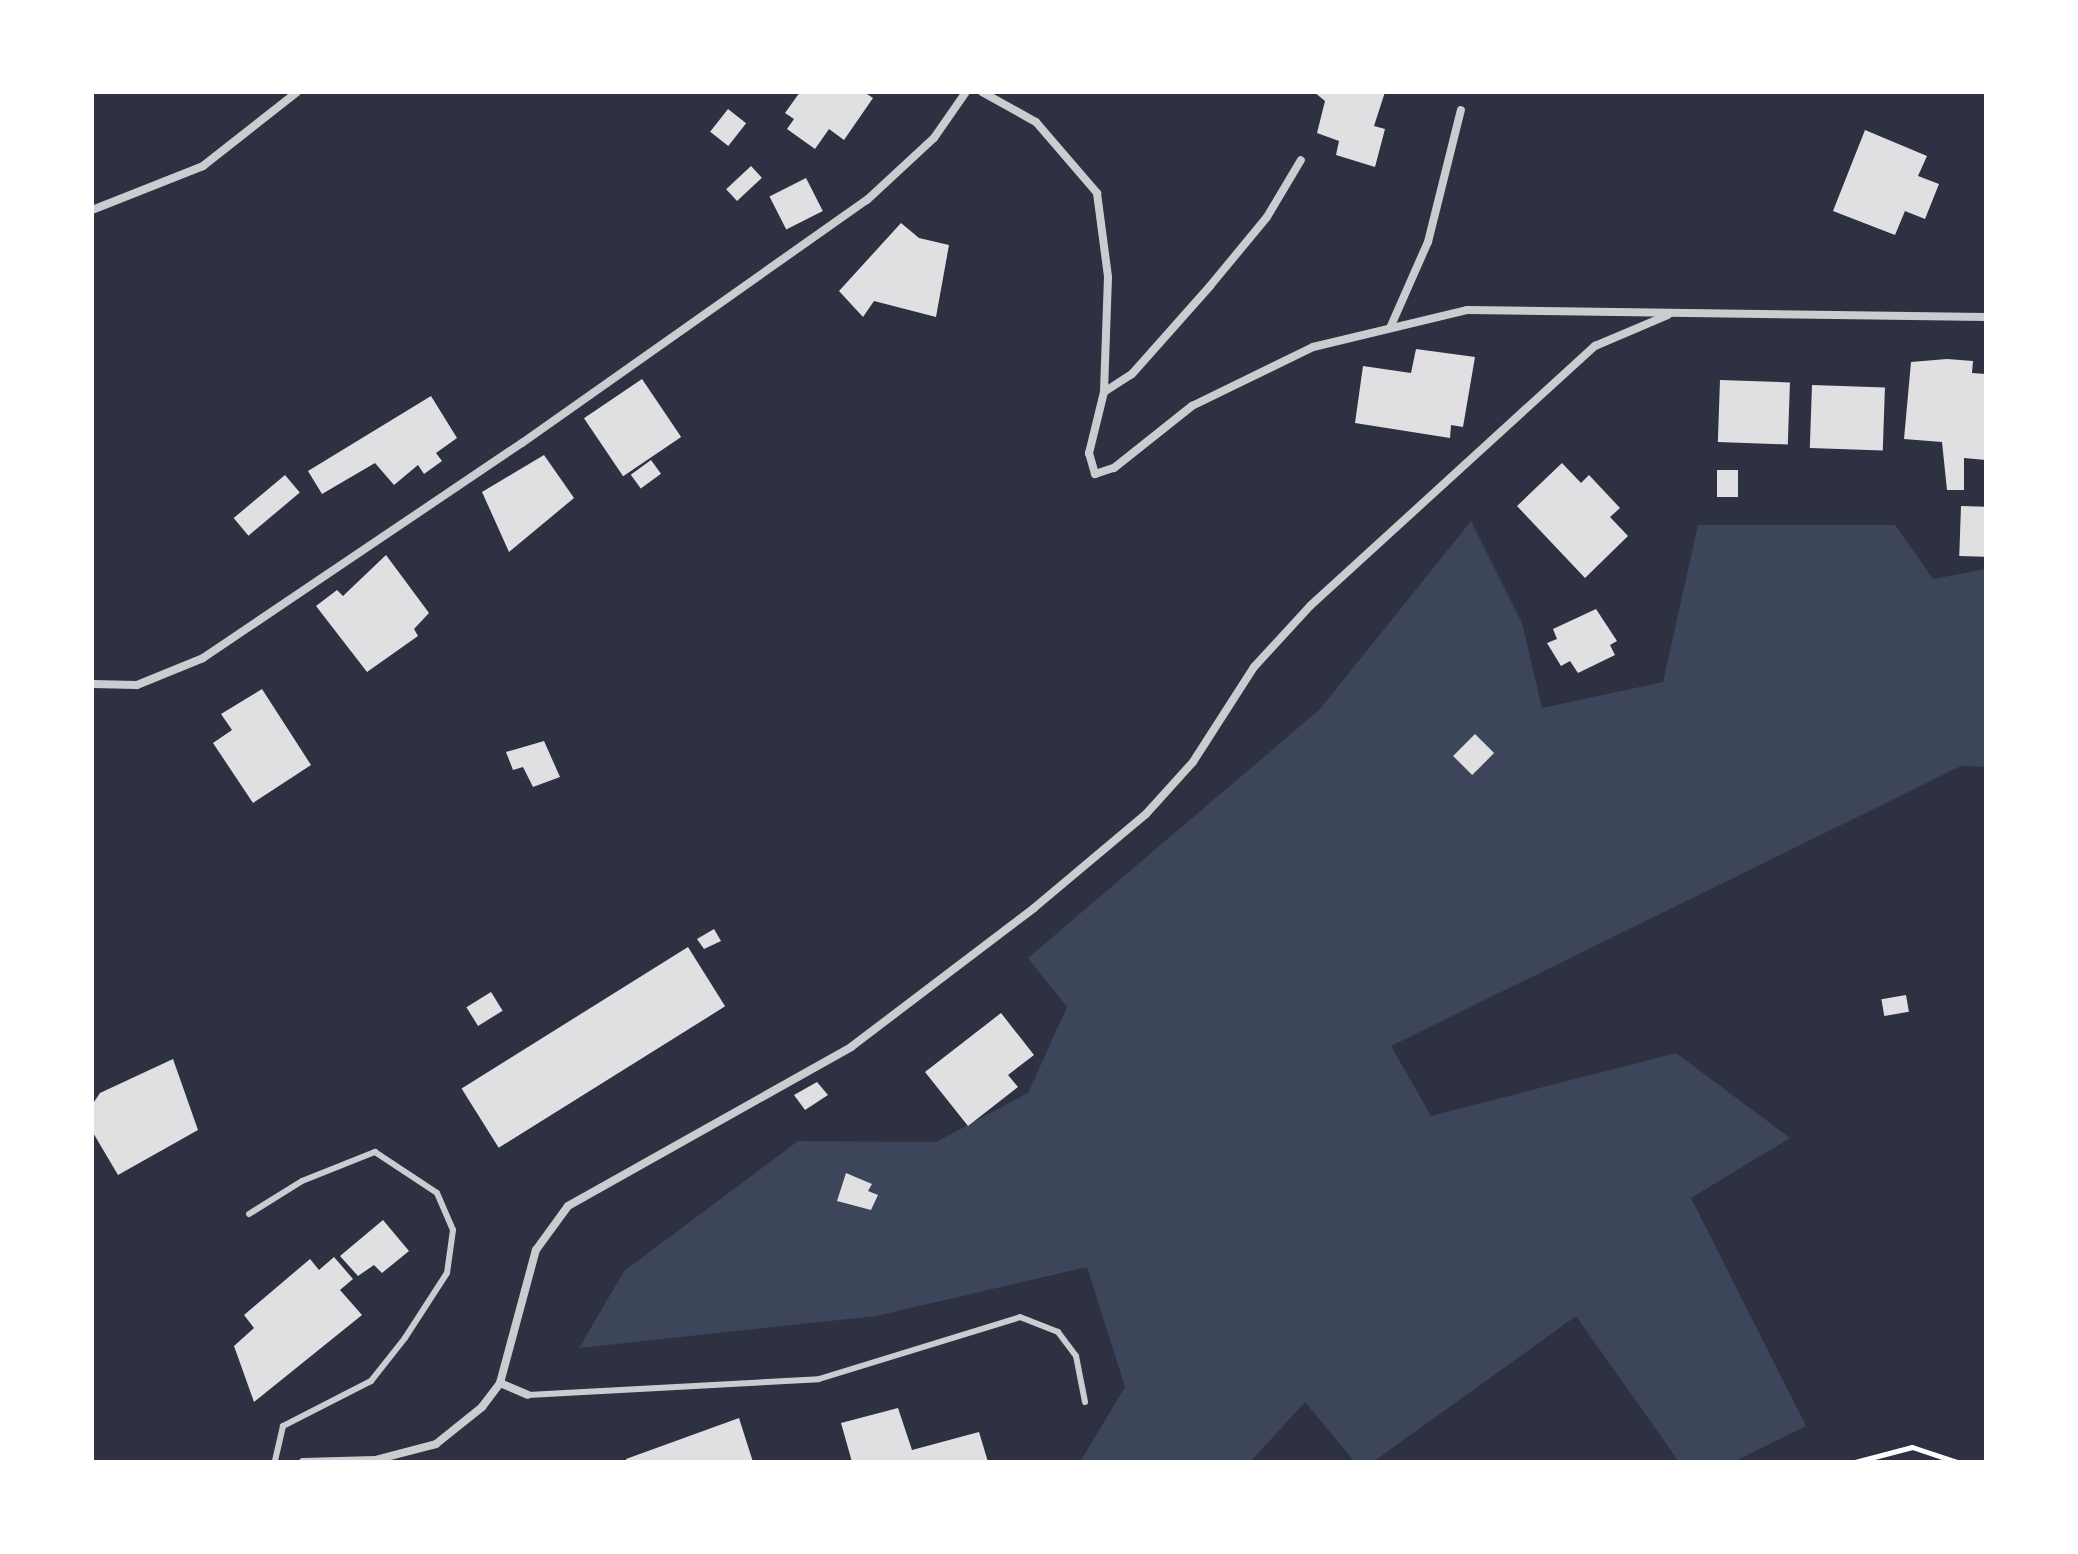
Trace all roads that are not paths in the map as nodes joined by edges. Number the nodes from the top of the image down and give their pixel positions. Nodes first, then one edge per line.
1 (297, 92) edge
2 (966, 92) edge
3 (982, 92) edge
4 (1461, 110) dead end
5 (1301, 160) dead end
6 (92, 210) edge
7 (1668, 315) junction
8 (1986, 317) edge
9 (1390, 328) junction
10 (1104, 392) junction
11 (92, 684) edge
12 (249, 1214) dead end
13 (502, 1384) junction
14 (528, 1395) joint
15 (1085, 1402) dead end
16 (275, 1462) edge
17 (303, 1462) edge

1 - 6 street
2 - 11 street
3 - 10 street
4 - 9 street
5 - 10 street
7 - 8 street
7 - 9 street
7 - 13 street
9 - 10 street
12 - 16 lane
13 - 14 street
13 - 17 street
14 - 15 lane

